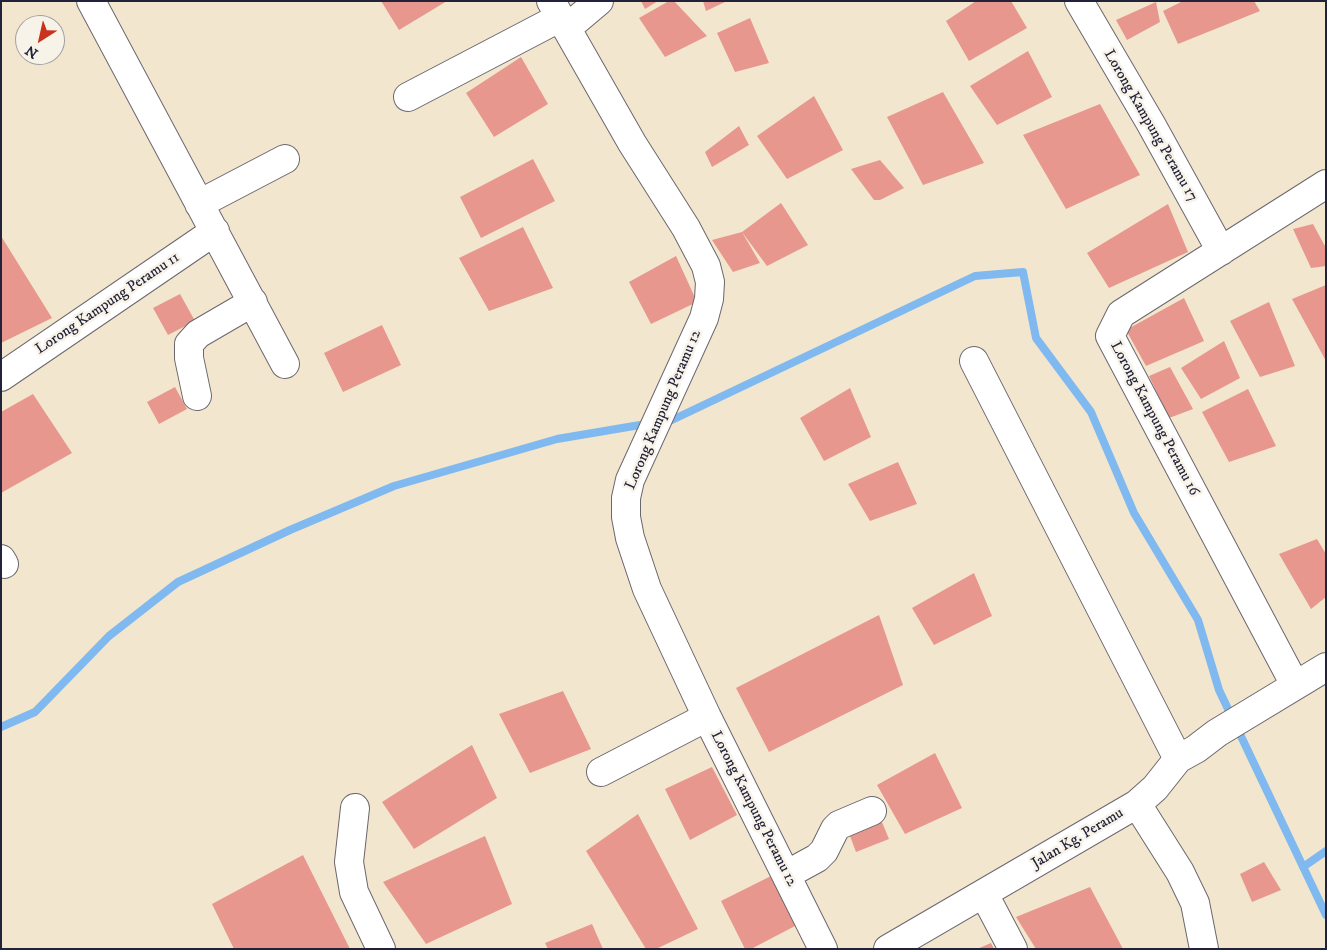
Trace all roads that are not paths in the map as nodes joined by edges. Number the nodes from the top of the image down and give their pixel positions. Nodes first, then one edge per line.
1 (91, 1) edge
2 (599, 1) edge
3 (1079, 1) edge
4 (560, 15) edge
5 (408, 96) dead end
6 (285, 159) dead end
7 (1326, 184) edge
8 (199, 204) junction
9 (215, 231) junction
10 (1221, 251) junction
11 (252, 302) junction
12 (974, 361) dead end
13 (285, 364) dead end
14 (1, 377) edge
15 (197, 396) dead end
16 (1326, 666) edge
17 (1295, 684) junction
18 (707, 717) junction
19 (1178, 758) junction
20 (601, 772) dead end
21 (1137, 804) junction
22 (355, 808) dead end
23 (872, 811) dead end
24 (786, 875) junction
25 (984, 894) junction
26 (814, 946) edge
27 (381, 949) edge
28 (888, 949) edge
29 (1013, 949) edge
30 (1204, 949) edge

1 - 8 street
2 - 4 street
3 - 10 street, Lorong Kampung Peramu 17
4 - 5 street
4 - 18 street, Lorong Kampung Peramu 12
6 - 8 street
7 - 10 street, Lorong Kampung Peramu 16
8 - 9 street
9 - 11 street
9 - 14 street, Lorong Kampung Peramu 11
10 - 17 street, Lorong Kampung Peramu 16
11 - 13 street
11 - 15 street
12 - 19 street
16 - 17 street, Jalan Kg. Peramu
17 - 19 street, Jalan Kg. Peramu
18 - 20 street
18 - 24 street, Lorong Kampung Peramu 12
19 - 21 street, Jalan Kg. Peramu
21 - 25 street, Jalan Kg. Peramu
21 - 30 street
22 - 27 street
23 - 24 street
24 - 26 street, Lorong Kampung Peramu 12
25 - 28 street, Jalan Kg. Peramu
25 - 29 street

